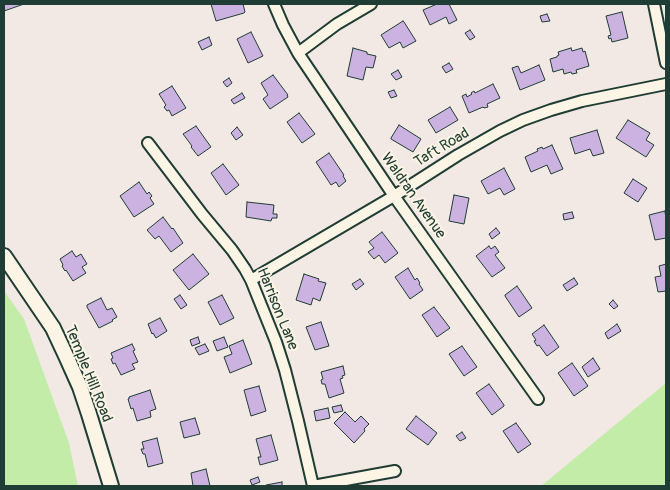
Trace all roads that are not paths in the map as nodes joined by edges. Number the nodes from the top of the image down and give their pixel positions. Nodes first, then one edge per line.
1 (274, 4) edge
2 (371, 4) edge
3 (654, 4) edge
4 (298, 53) junction
5 (666, 63) edge
6 (666, 84) edge
7 (148, 143) dead end
8 (394, 196) junction
9 (4, 256) edge
10 (252, 280) junction
11 (538, 399) dead end
12 (395, 471) dead end
13 (111, 486) edge
14 (313, 486) edge

1 - 4 street, Waldran Avenue
2 - 4 street
3 - 5 street
4 - 8 street, Waldran Avenue
6 - 8 street, Taft Road
7 - 10 street, Harrison Lane
8 - 10 street, Taft Road
8 - 11 street, Waldran Avenue
9 - 13 main road, Temple Hill Road
10 - 14 street, Harrison Lane
12 - 14 street

